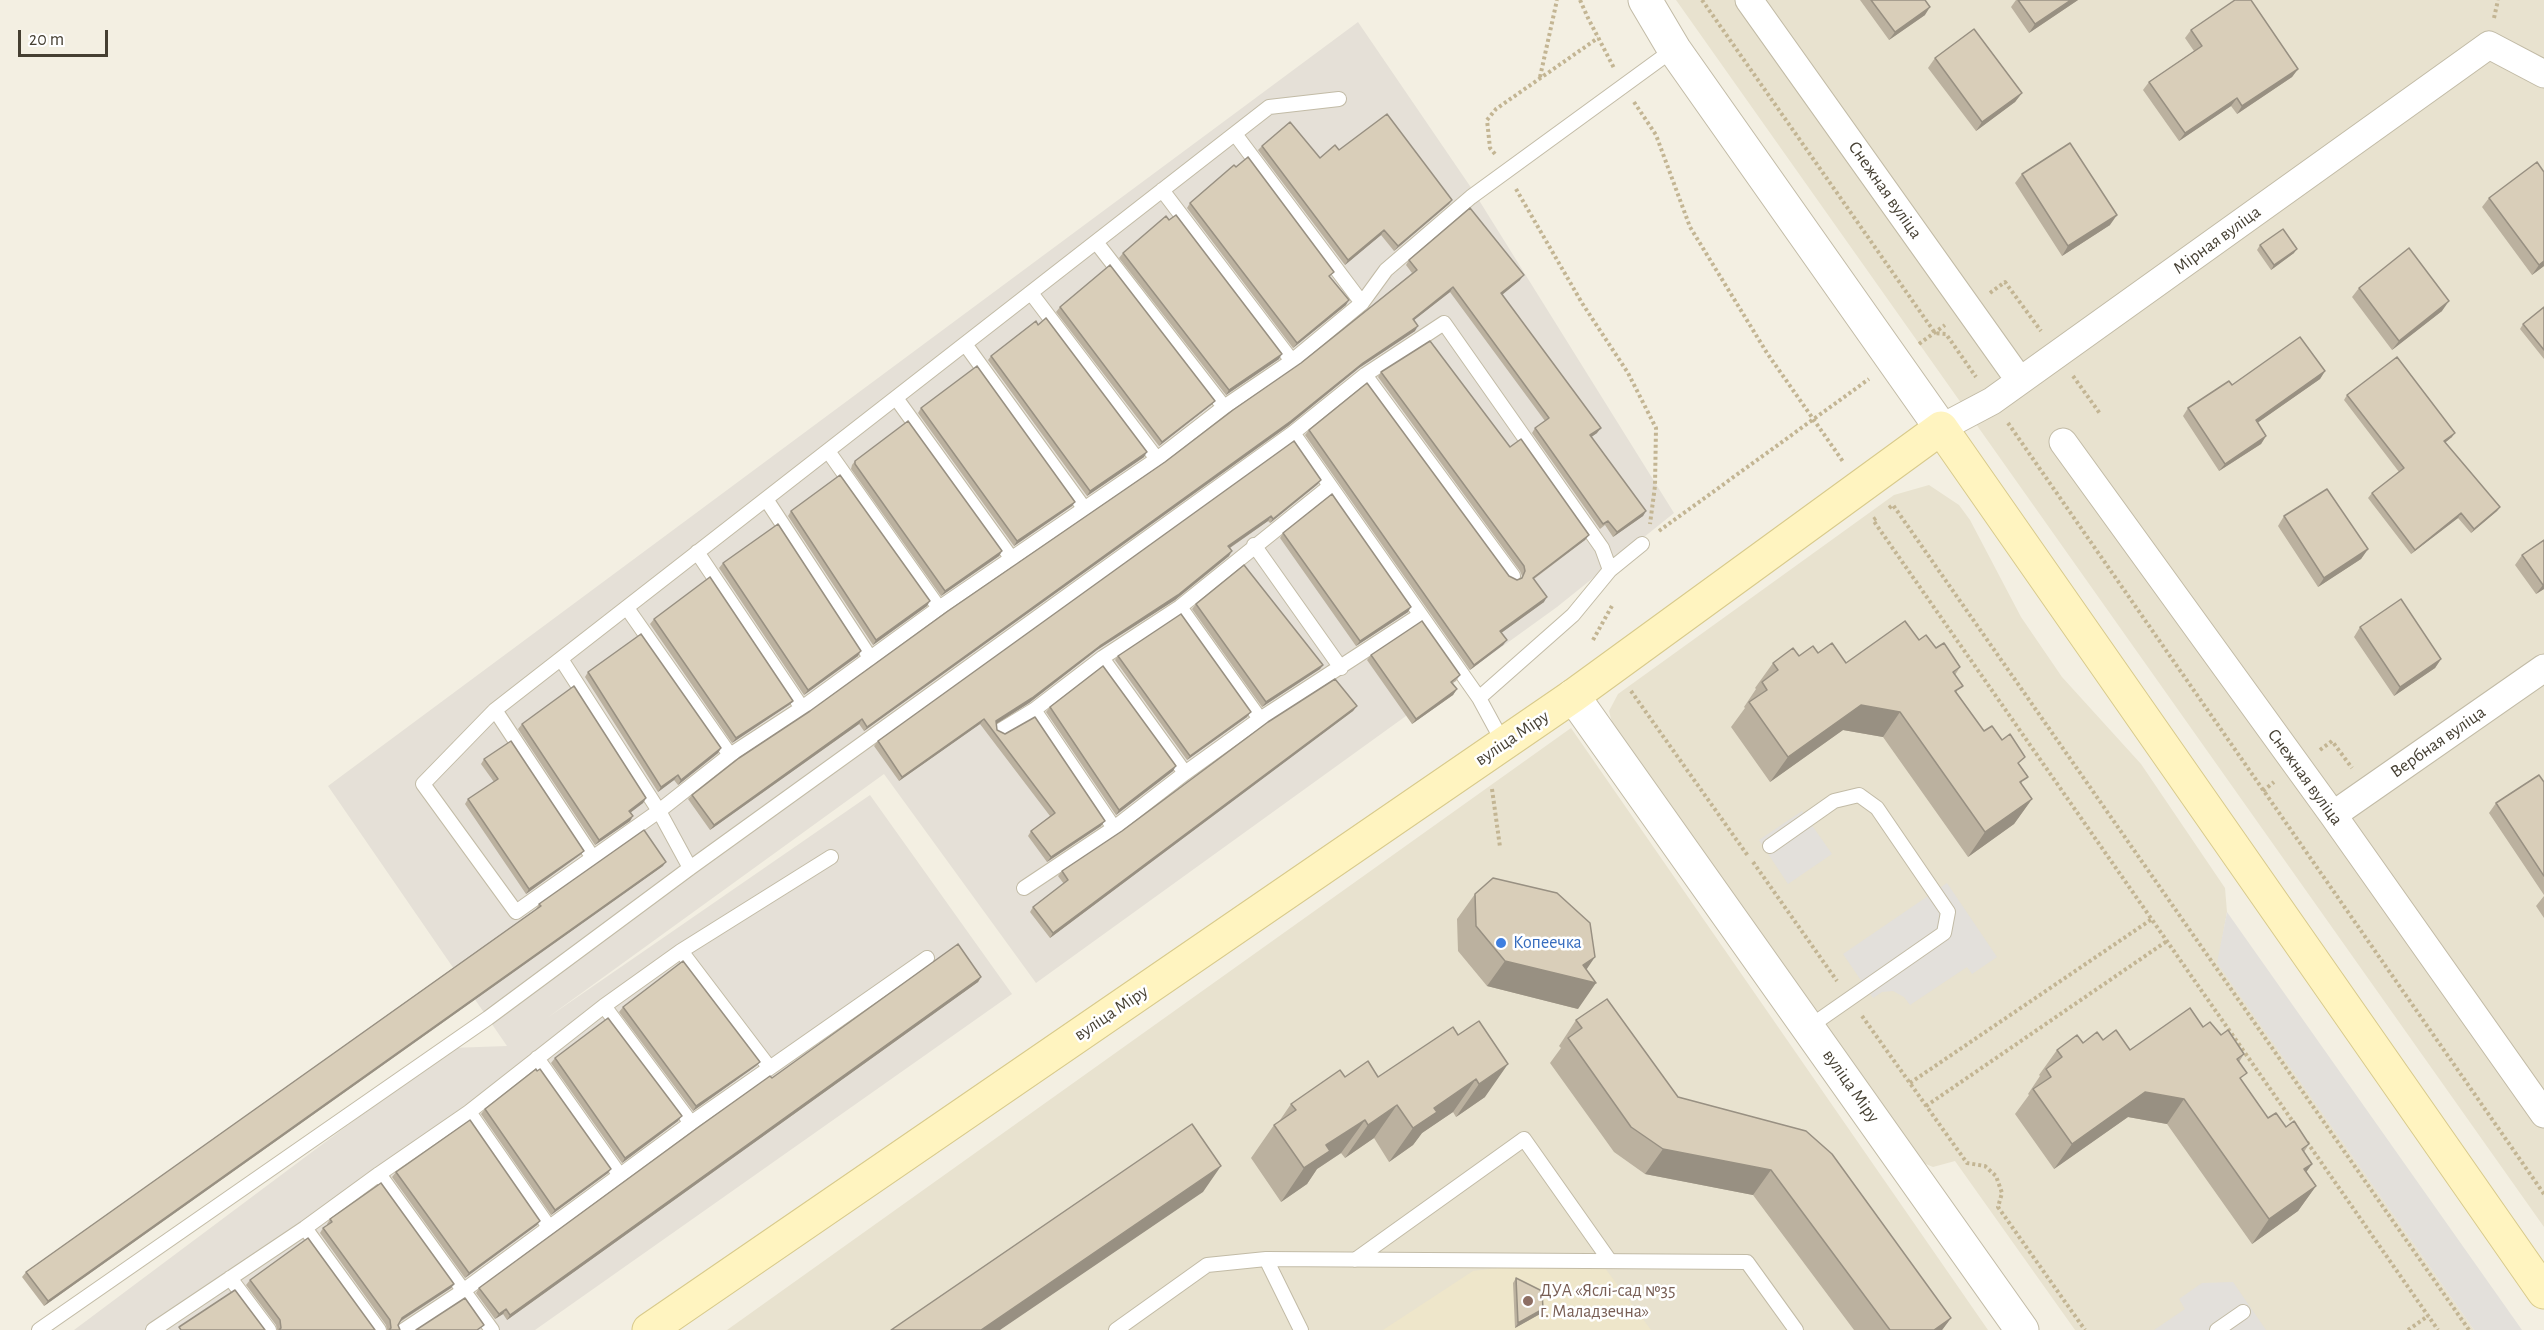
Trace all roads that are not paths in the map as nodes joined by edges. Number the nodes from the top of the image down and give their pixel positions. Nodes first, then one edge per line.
1 (1645, 0) edge
2 (1749, 0) edge
3 (1674, 49) junction
4 (2544, 74) edge
5 (1339, 99) dead end
6 (1235, 134) junction
7 (1162, 190) junction
8 (1096, 242) junction
9 (1031, 292) junction
10 (1362, 303) junction
11 (965, 344) junction
12 (1292, 361) junction
13 (1365, 375) junction
14 (2020, 381) junction
15 (896, 398) junction
16 (1224, 407) junction
17 (1941, 428) junction
18 (1293, 433) junction
19 (2063, 442) dead end
20 (828, 451) junction
21 (1157, 459) junction
22 (1329, 487) junction
23 (766, 499) junction
24 (1084, 508) junction
25 (1642, 544) road end
26 (1254, 545) junction
27 (698, 552) junction
28 (1012, 559) junction
29 (1610, 570) junction
30 (1513, 576) edge
31 (1180, 607) junction
32 (627, 608) junction
33 (939, 608) junction
34 (1420, 615) junction
35 (1102, 658) junction
36 (561, 659) junction
37 (871, 659) junction
38 (1341, 668) junction
39 (2544, 668) edge
40 (1573, 696) junction
41 (1479, 698) junction
42 (802, 708) junction
43 (495, 710) junction
44 (1034, 710) junction
45 (1260, 719) junction
46 (1001, 730) edge
47 (1495, 749) junction
48 (730, 755) junction
49 (1185, 773) junction
50 (659, 812) junction
51 (2333, 815) junction
52 (1114, 828) junction
53 (1770, 846) dead end
54 (831, 857) dead end
55 (593, 858) junction
56 (690, 868) junction
57 (1024, 888) dead end
58 (681, 951) junction
59 (927, 958) dead end
60 (604, 1006) junction
61 (1809, 1027) junction
62 (537, 1058) junction
63 (769, 1067) junction
64 (469, 1112) junction
65 (2544, 1113) edge
66 (691, 1123) junction
67 (379, 1174) junction
68 (619, 1174) junction
69 (549, 1227) junction
70 (305, 1228) junction
71 (1266, 1259) junction
72 (1355, 1260) junction
73 (1610, 1261) junction
74 (230, 1278) junction
75 (463, 1291) junction
76 (2544, 1292) edge
77 (2243, 1312) dead end
78 (39, 1330) edge
79 (153, 1330) edge
80 (269, 1330) edge
81 (379, 1330) edge
82 (404, 1330) edge
83 (492, 1330) edge
84 (649, 1330) edge
85 (1116, 1330) edge
86 (1301, 1330) edge
87 (1796, 1330) edge
88 (2022, 1330) edge
89 (2217, 1330) edge

1 - 3 street
2 - 14 street, Снежная вуліца
3 - 10 lane
3 - 17 street
4 - 14 street, Мірная вуліца
5 - 6 lane
6 - 7 lane
6 - 10 lane
7 - 8 lane
7 - 12 lane
8 - 9 lane
8 - 16 lane
9 - 11 lane
9 - 21 lane
10 - 12 lane
11 - 15 lane
11 - 24 lane
12 - 16 lane
13 - 18 lane
13 - 29 lane
13 - 30 lane
14 - 17 street, Мірная вуліца
15 - 20 lane
15 - 28 lane
16 - 21 lane
17 - 40 main road, вуліца Міру
17 - 76 main road
18 - 22 lane
18 - 56 lane
19 - 51 street, Снежная вуліца
20 - 23 lane
20 - 33 lane
21 - 24 lane
22 - 26 lane
22 - 34 lane
23 - 27 lane
23 - 37 lane
24 - 28 lane
25 - 29 lane
26 - 31 lane
26 - 38 lane
27 - 32 lane
27 - 42 lane
28 - 33 lane
29 - 41 lane
31 - 35 lane
31 - 45 lane
32 - 36 lane
32 - 48 lane
33 - 37 lane
34 - 38 lane
34 - 41 lane
35 - 44 lane
35 - 49 lane
36 - 43 lane
36 - 50 lane
37 - 42 lane
38 - 45 lane
39 - 51 street, Вербная вуліца
40 - 47 main road, вуліца Міру
40 - 61 street, вуліца Міру
41 - 47 lane
42 - 48 lane
43 - 55 lane
43 - 55 lane
44 - 46 lane
44 - 52 lane
45 - 49 lane
47 - 84 main road, вуліца Міру
48 - 50 lane
49 - 52 lane
50 - 55 lane
50 - 56 lane
51 - 65 street, Снежная вуліца
52 - 57 lane
53 - 61 lane
54 - 58 lane
56 - 78 lane
58 - 60 lane
58 - 63 lane
59 - 63 lane
60 - 62 lane
60 - 66 lane
61 - 88 street, вуліца Міру
62 - 64 lane
62 - 68 lane
63 - 66 lane
64 - 67 lane
64 - 69 lane
66 - 68 lane
67 - 70 lane
67 - 75 lane
68 - 69 lane
69 - 75 lane
70 - 74 lane
70 - 81 lane
71 - 72 lane
71 - 85 lane
71 - 86 lane
72 - 73 lane
72 - 73 lane
73 - 87 lane
74 - 79 lane
74 - 80 lane
75 - 82 lane
75 - 83 lane
77 - 89 lane

